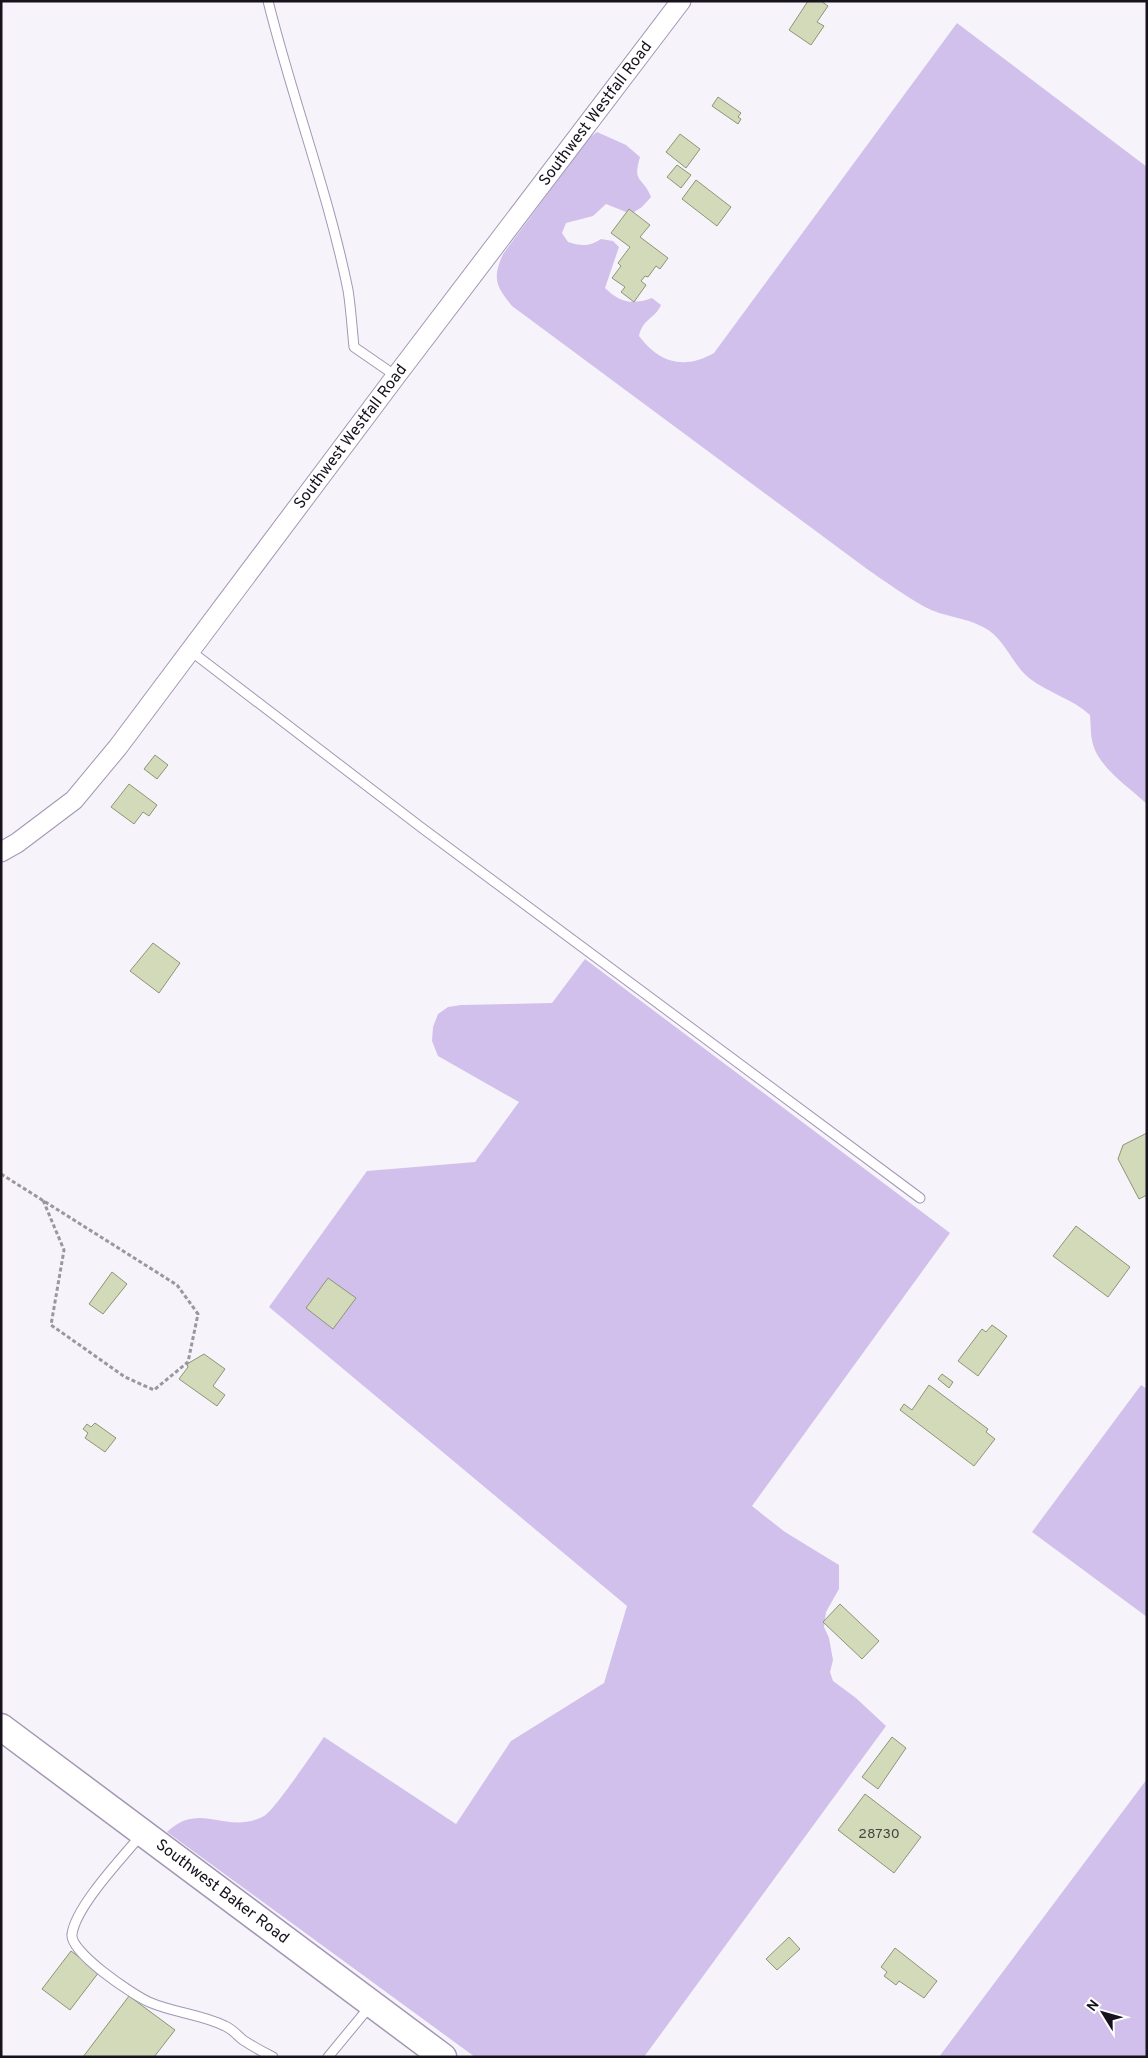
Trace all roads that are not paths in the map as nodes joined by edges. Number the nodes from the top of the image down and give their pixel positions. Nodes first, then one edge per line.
1 (268, 1) edge
2 (682, 1) edge
3 (396, 376) junction
4 (192, 652) junction
5 (1, 852) edge
6 (920, 1198) dead end
7 (1, 1727) edge
8 (142, 1832) junction
9 (372, 2004) junction
10 (273, 2057) edge
11 (328, 2057) edge
12 (443, 2057) edge

1 - 3 lane
2 - 3 street, Southwest Westfall Road
3 - 4 street, Southwest Westfall Road
4 - 5 street, Southwest Westfall Road
4 - 6 lane
7 - 8 street, Southwest Baker Road
8 - 9 street, Southwest Baker Road
8 - 10 lane
9 - 11 lane
9 - 12 street, Southwest Baker Road

